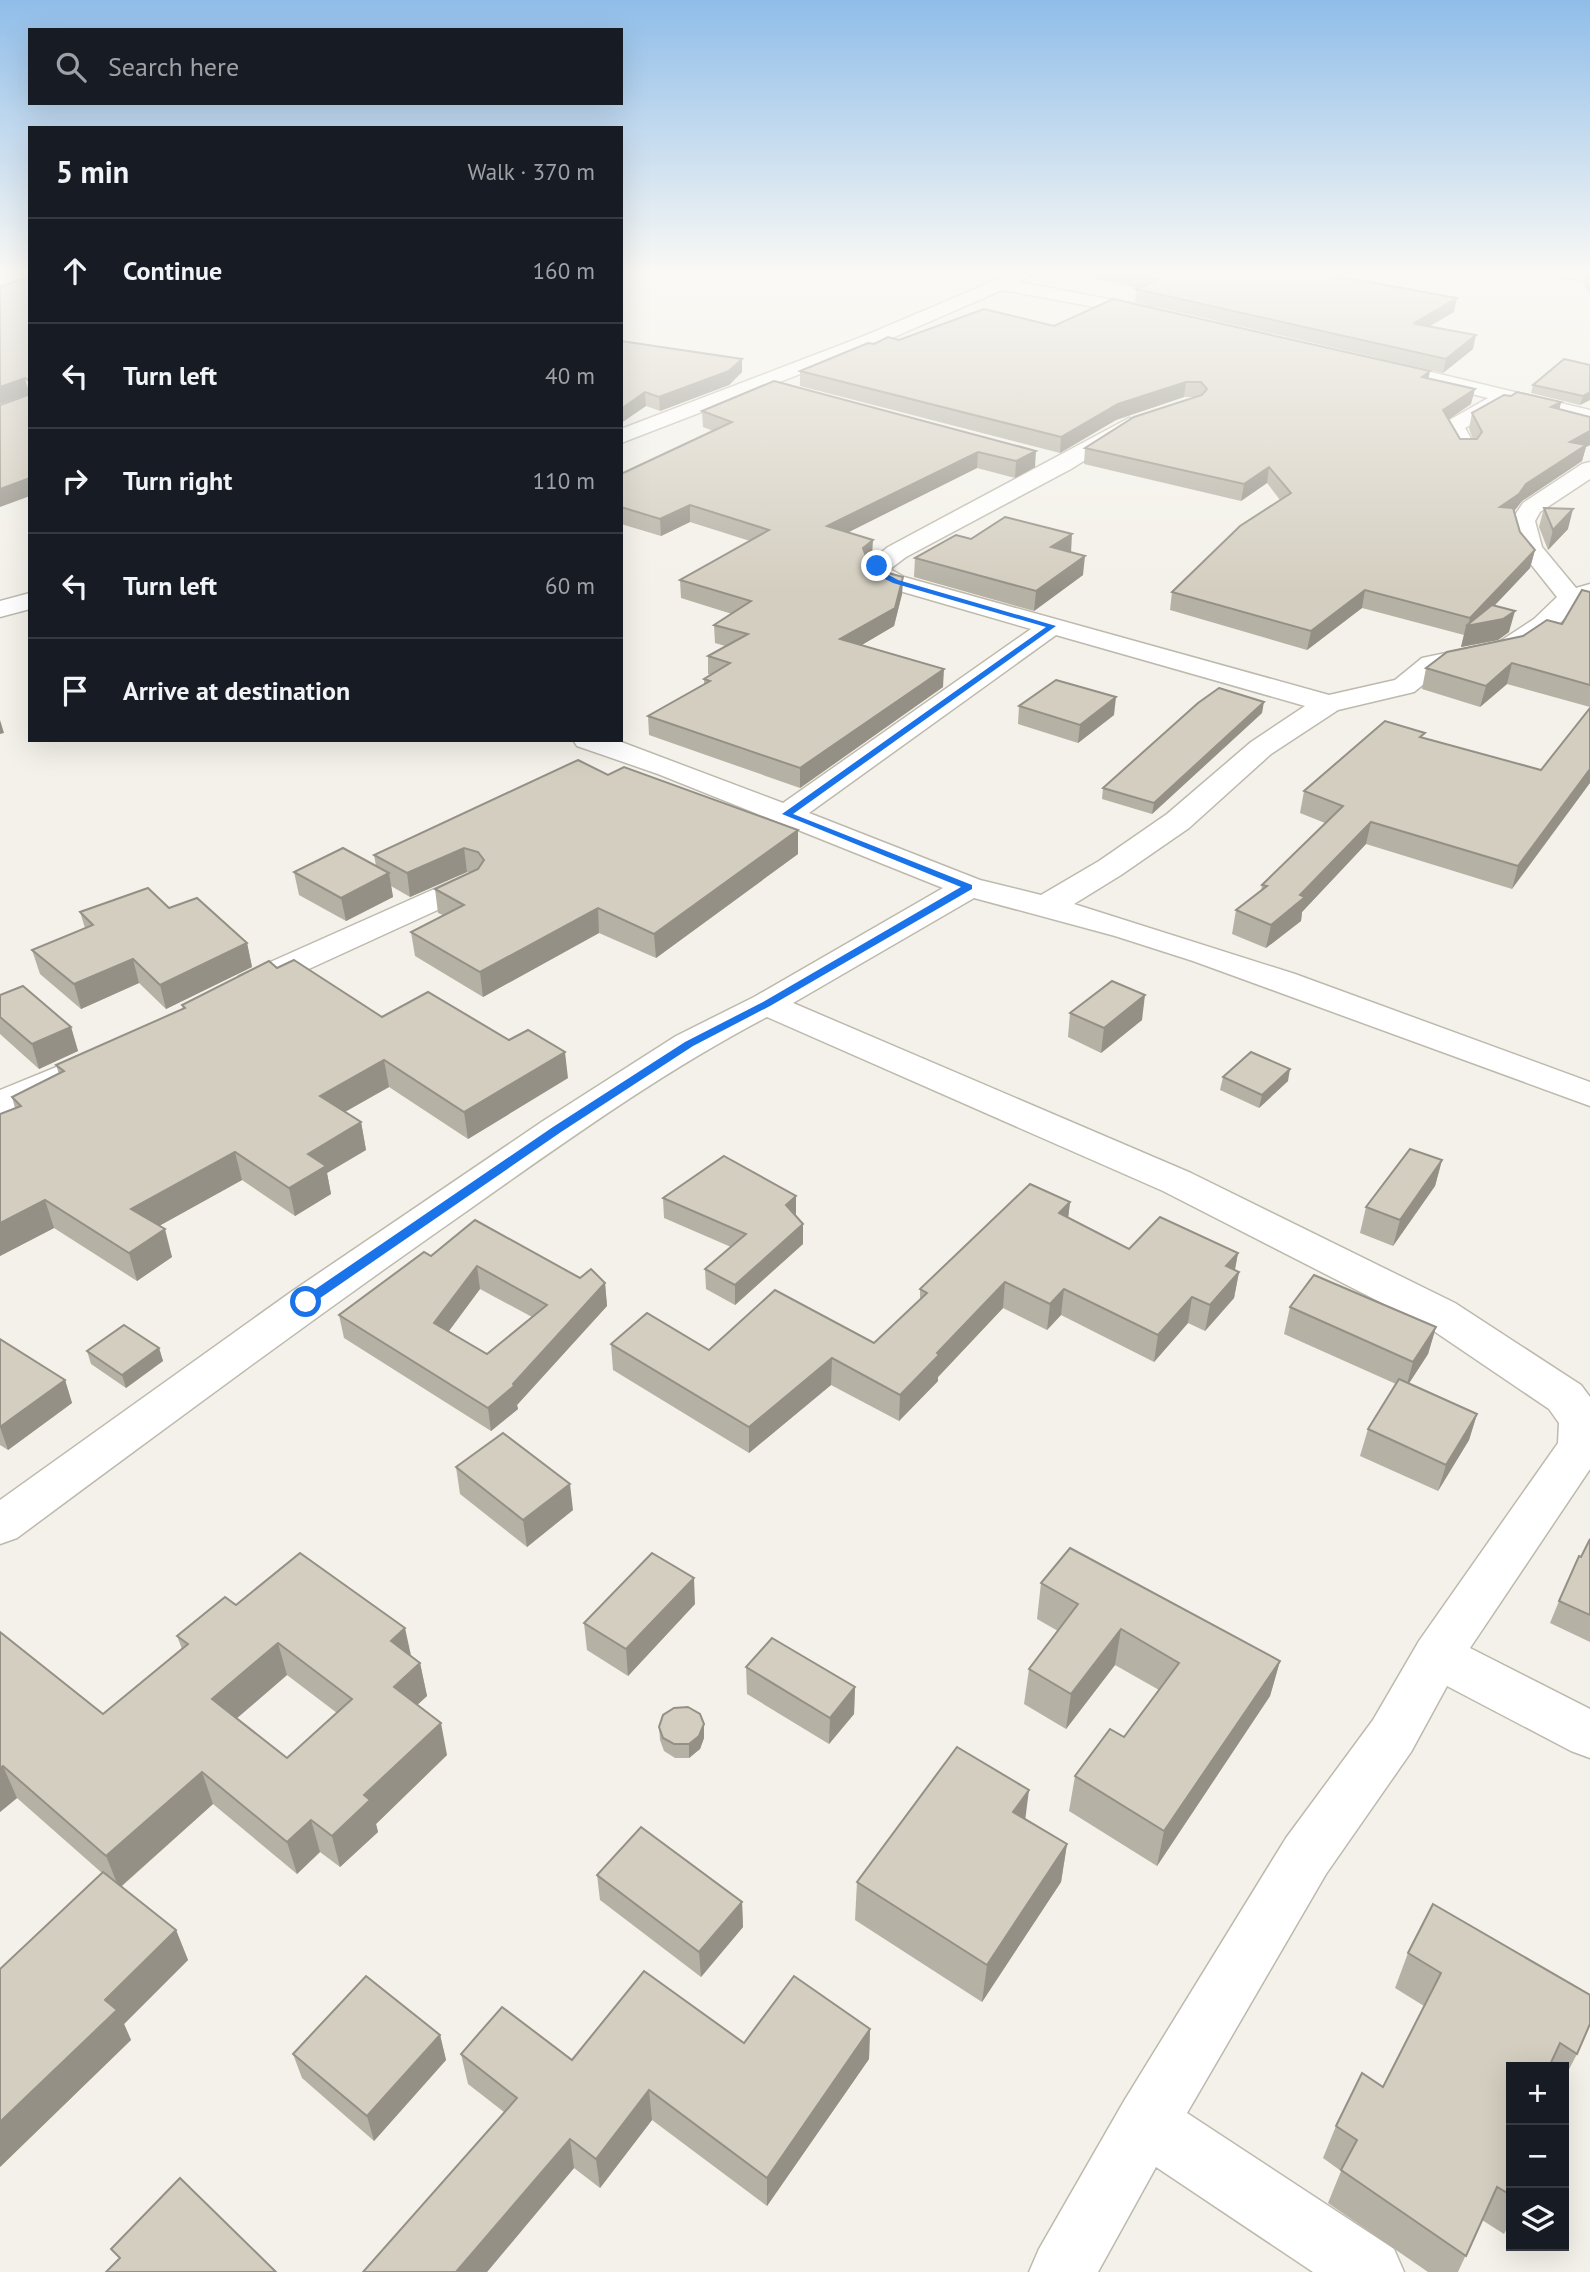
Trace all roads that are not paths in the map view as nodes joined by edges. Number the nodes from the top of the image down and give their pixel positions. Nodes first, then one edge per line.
1 (743, 379) edge
2 (768, 379) edge
3 (1437, 379) edge
4 (797, 394) edge
5 (1507, 395) junction
6 (1590, 416) edge
7 (1146, 418) edge
8 (623, 436) edge
9 (1465, 447) edge
10 (1036, 457) edge
11 (1063, 464) junction
12 (1590, 469) edge
13 (1581, 595) edge
14 (28, 602) edge
15 (0, 609) edge
16 (1052, 626) junction
17 (1328, 704) junction
18 (592, 742) edge
19 (787, 814) junction
20 (468, 884) edge
21 (969, 887) junction
22 (1048, 905) junction
23 (226, 996) edge
24 (766, 1004) junction
25 (83, 1066) edge
26 (1590, 1096) edge
27 (0, 1104) edge
28 (0, 1525) edge
29 (1437, 1656) junction
30 (1590, 1735) edge
31 (1146, 2123) junction
32 (1062, 2272) edge
33 (1371, 2272) edge

1 - 8 street
2 - 4 street
3 - 5 street
5 - 6 street
5 - 9 street
7 - 11 street
10 - 11 street
11 - 16 street
12 - 13 street
13 - 17 street
14 - 15 street
16 - 17 street
16 - 19 street
17 - 22 street
18 - 19 street
19 - 21 street
20 - 23 street
21 - 22 street
21 - 24 street
22 - 26 street
24 - 28 street
24 - 29 street
25 - 27 street
29 - 30 street
29 - 31 street
31 - 32 street
31 - 33 street

